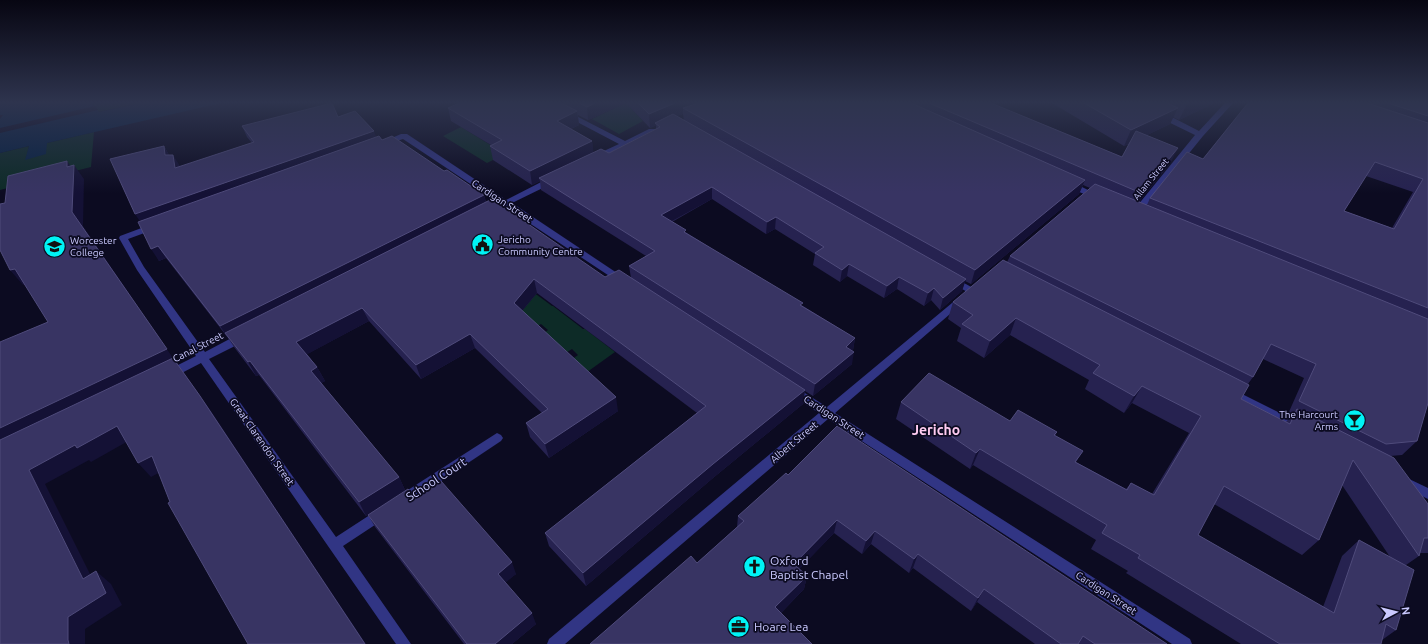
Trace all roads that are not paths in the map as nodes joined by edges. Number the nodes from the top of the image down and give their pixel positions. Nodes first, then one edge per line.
1 (604, 133) edge
2 (649, 133) edge
3 (1200, 134) edge
4 (625, 144) junction
5 (374, 146) edge
6 (590, 162) edge
7 (561, 176) edge
8 (1059, 180) edge
9 (1088, 193) junction
10 (1108, 201) edge
11 (1077, 202) edge
12 (505, 203) junction
13 (491, 210) edge
14 (1136, 213) edge
15 (160, 224) edge
16 (944, 275) edge
17 (635, 289) edge
18 (252, 332) edge
19 (203, 357) junction
20 (161, 378) edge
21 (783, 385) edge
22 (1222, 388) edge
23 (827, 413) junction
24 (1307, 432) edge
25 (497, 438) dead end
26 (1392, 476) edge
27 (1428, 493) edge
28 (334, 545) junction
29 (404, 644) edge
30 (554, 644) edge
31 (1185, 644) edge

1 - 4 street
2 - 4 street
3 - 14 street, Allam Street
4 - 6 street
5 - 12 street, Cardigan Street
7 - 12 street
8 - 9 street
9 - 10 street
9 - 11 street
12 - 13 street
12 - 17 street, Cardigan Street
15 - 19 street, Great Clarendon Street
16 - 23 street, Albert Street
18 - 19 street, Canal Street
19 - 20 street, Canal Street
19 - 28 street, Great Clarendon Street
21 - 23 street, Cardigan Street
22 - 24 street
23 - 30 street, Albert Street
23 - 31 street, Cardigan Street
25 - 28 street, School Court
26 - 27 street
28 - 29 street, Great Clarendon Street

